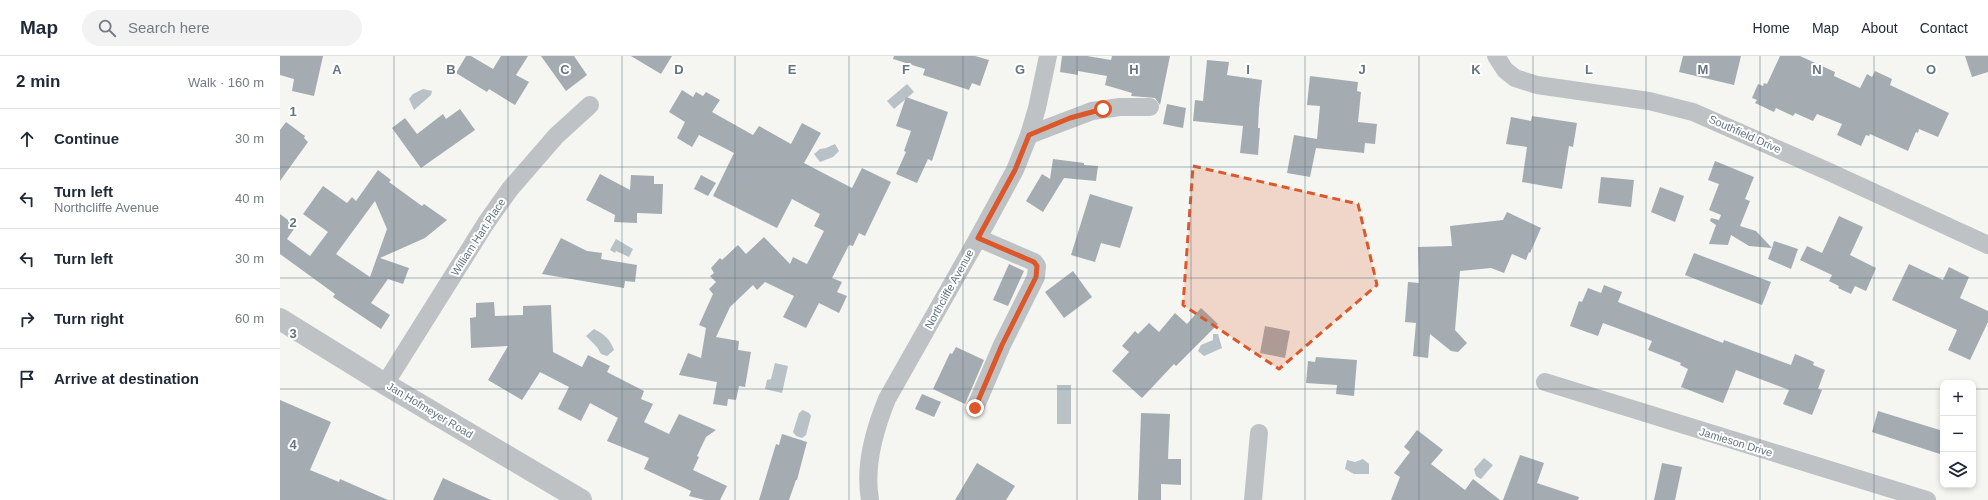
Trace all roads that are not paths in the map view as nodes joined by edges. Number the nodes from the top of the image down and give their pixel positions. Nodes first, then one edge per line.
1 (1048, 56) edge
2 (1496, 56) edge
3 (590, 105) dead end
4 (1150, 107) dead end
5 (1029, 135) junction
6 (978, 238) junction
7 (1988, 245) edge
8 (280, 319) edge
9 (1545, 382) dead end
10 (385, 384) junction
11 (975, 408) dead end
12 (1259, 433) dead end
13 (581, 500) edge
14 (870, 500) edge
15 (1253, 500) edge
16 (1927, 500) edge

1 - 5 street, Northcliffe Avenue
2 - 7 street, Southfield Drive
3 - 10 street, William Hart Place
4 - 5 street
5 - 6 street, Northcliffe Avenue
6 - 11 street
6 - 14 street, Northcliffe Avenue
8 - 10 street, Jan Hofmeyer Road
9 - 16 street, Jamieson Drive
10 - 13 street, Jan Hofmeyer Road
12 - 15 street

